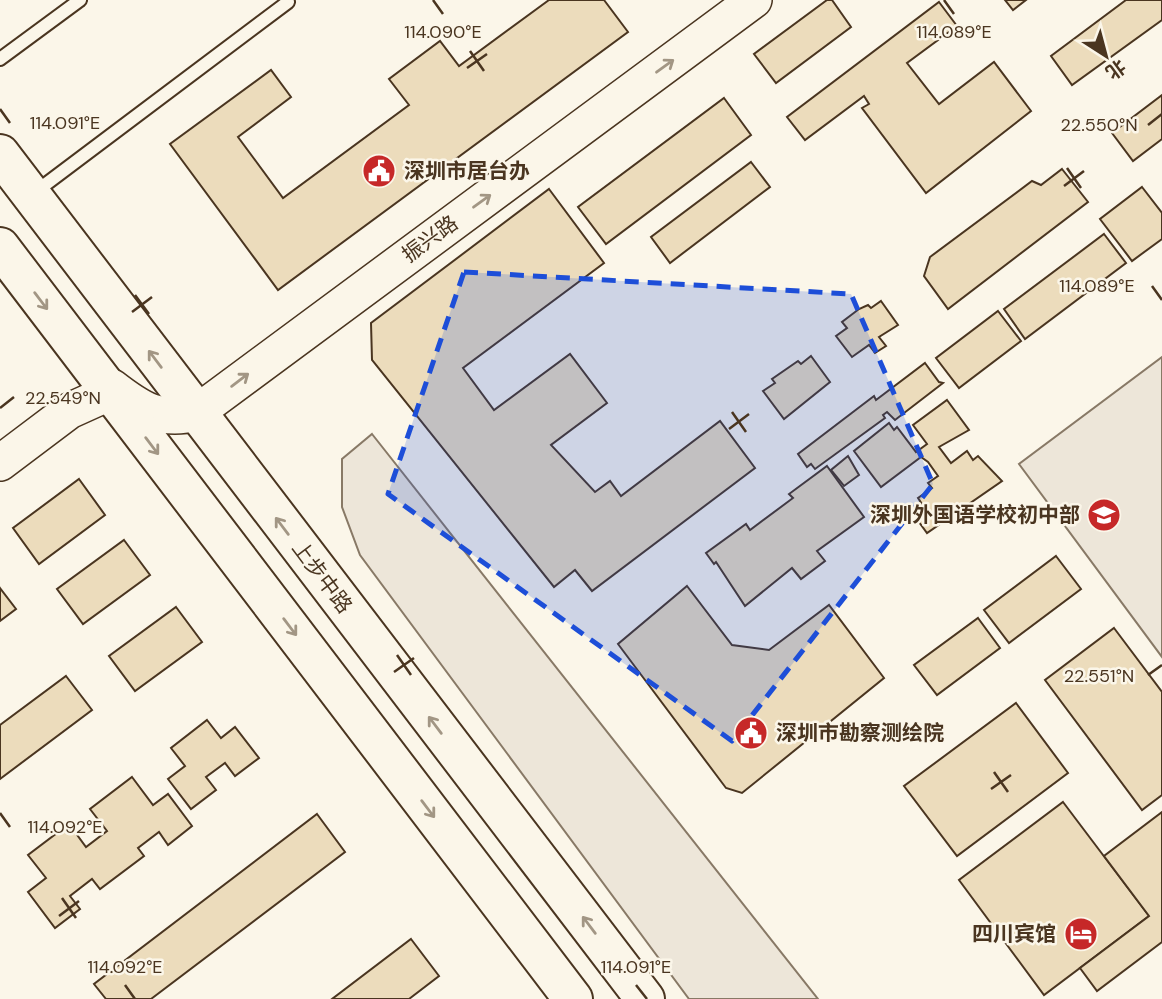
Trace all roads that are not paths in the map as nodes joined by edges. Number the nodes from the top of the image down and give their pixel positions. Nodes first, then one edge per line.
1 (80, 0) edge
2 (754, 0) edge
3 (288, 2) dead end
4 (0, 59) edge
5 (0, 154) edge
6 (31, 195) junction
7 (0, 247) edge
8 (105, 384) junction
9 (196, 413) junction
10 (0, 463) edge
11 (573, 999) edge
12 (645, 999) edge

1 - 4 lane
9 -> 2 street, 振兴路
3 - 6 lane
5 - 6 main road, 上步中路
9 -> 6 main road, 上步中路
7 -> 8 main road
8 - 9 street
8 - 10 street
8 -> 11 main road
12 -> 9 main road, 上步中路

